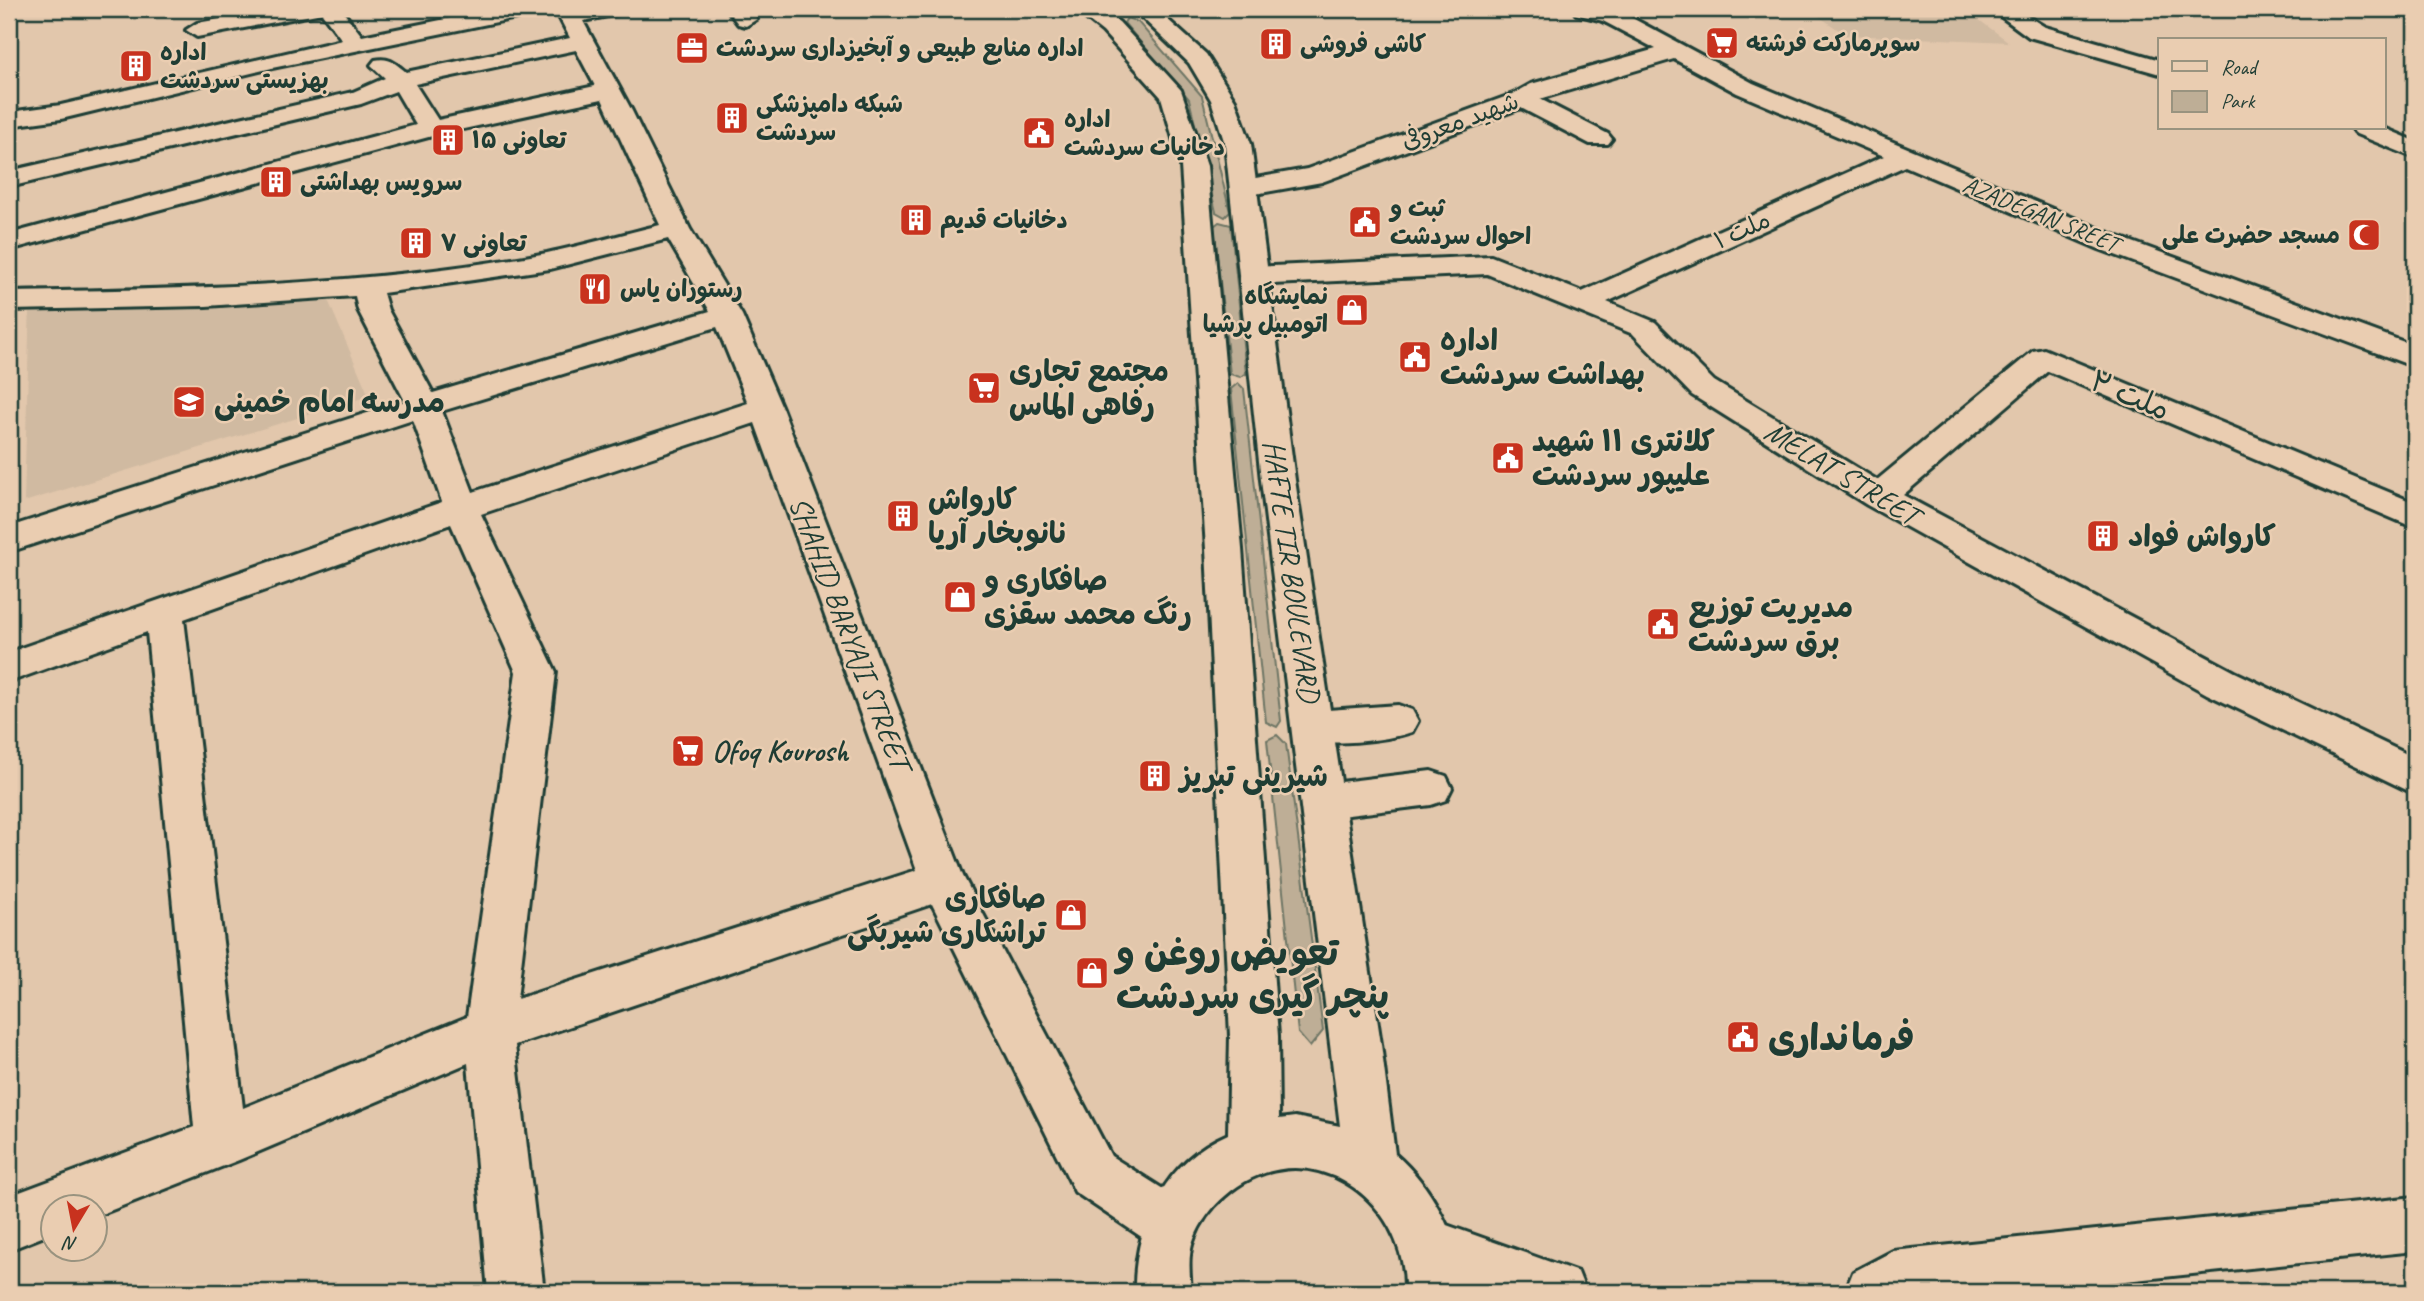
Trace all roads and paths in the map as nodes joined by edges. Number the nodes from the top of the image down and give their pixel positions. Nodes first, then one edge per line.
1 (314, 9) edge
2 (330, 9) edge
3 (526, 9) edge
4 (610, 9) edge
5 (1085, 9) edge
6 (1144, 9) edge
7 (1584, 9) edge
8 (2002, 9) edge
9 (1612, 12) edge
10 (573, 23) edge
11 (197, 30) dead end
12 (356, 44) junction
13 (1676, 51) junction
14 (2158, 66) edge
15 (401, 80) junction
16 (609, 92) junction
17 (1522, 99) junction
18 (9, 119) edge
19 (431, 129) junction
20 (2368, 130) edge
21 (1600, 139) dead end
22 (2415, 150) edge
23 (1903, 157) junction
24 (9, 179) edge
25 (1244, 188) junction
26 (676, 229) junction
27 (9, 242) edge
28 (1253, 276) junction
29 (367, 288) junction
30 (9, 301) edge
31 (1581, 303) junction
32 (727, 315) junction
33 (2415, 356) edge
34 (424, 406) junction
35 (766, 408) junction
36 (1879, 497) junction
37 (461, 508) junction
38 (2415, 516) edge
39 (9, 540) edge
40 (164, 611) junction
41 (9, 667) edge
42 (1398, 721) dead end
43 (1314, 727) junction
44 (2415, 777) edge
45 (1431, 788) dead end
46 (1324, 801) junction
47 (943, 881) junction
48 (489, 1031) junction
49 (221, 1142) junction
50 (1253, 1146) junction
51 (1370, 1165) junction
52 (9, 1223) edge
53 (1171, 1225) junction
54 (2410, 1232) edge
55 (1430, 1269) edge
56 (516, 1292) edge
57 (1163, 1292) edge
58 (1558, 1292) edge
59 (1873, 1292) edge

1 - 11 street
2 - 12 street
3 - 12 street
4 - 10 street
5 - 50 street, HAFTE TIR BOULEVARD
6 - 25 street, HAFTE TIR BOULEVARD
7 - 9 street, AZADEGAN SREET
8 - 14 street
9 - 13 street, AZADEGAN SREET
10 - 15 street
10 - 16 street, SHAHID BARYAJI STREET
12 - 15 street
12 - 18 street
13 - 17 street, شهید معروفی
13 - 23 street, AZADEGAN SREET
15 - 19 street
15 - 24 street
16 - 19 street
16 - 26 street, SHAHID BARYAJI STREET
17 - 21 street
17 - 25 street, شهید معروفی
19 - 27 street
20 - 22 street
23 - 31 street, ملت ۱
23 - 33 street, AZADEGAN SREET
25 - 28 street, HAFTE TIR BOULEVARD
26 - 29 street
26 - 32 street, SHAHID BARYAJI STREET
28 - 31 street, MELAT STREET
28 - 43 street, HAFTE TIR BOULEVARD
29 - 30 street
29 - 34 street
31 - 36 street, MELAT STREET
32 - 34 street
32 - 35 street, SHAHID BARYAJI STREET
34 - 37 street
34 - 39 street
35 - 37 street
35 - 47 street, SHAHID BARYAJI STREET
36 - 38 street, ملت ۲
36 - 44 street, MELAT STREET
37 - 40 street
37 - 48 street
40 - 41 street
40 - 49 street
42 - 43 street
43 - 46 street, HAFTE TIR BOULEVARD
45 - 46 street
46 - 51 street, HAFTE TIR BOULEVARD
47 - 48 street
47 - 53 street, SHAHID BARYAJI STREET
48 - 49 street
48 - 56 street
49 - 52 street
50 - 51 street
50 - 53 street
51 - 55 street
53 - 57 street
54 - 59 street
55 - 58 street

